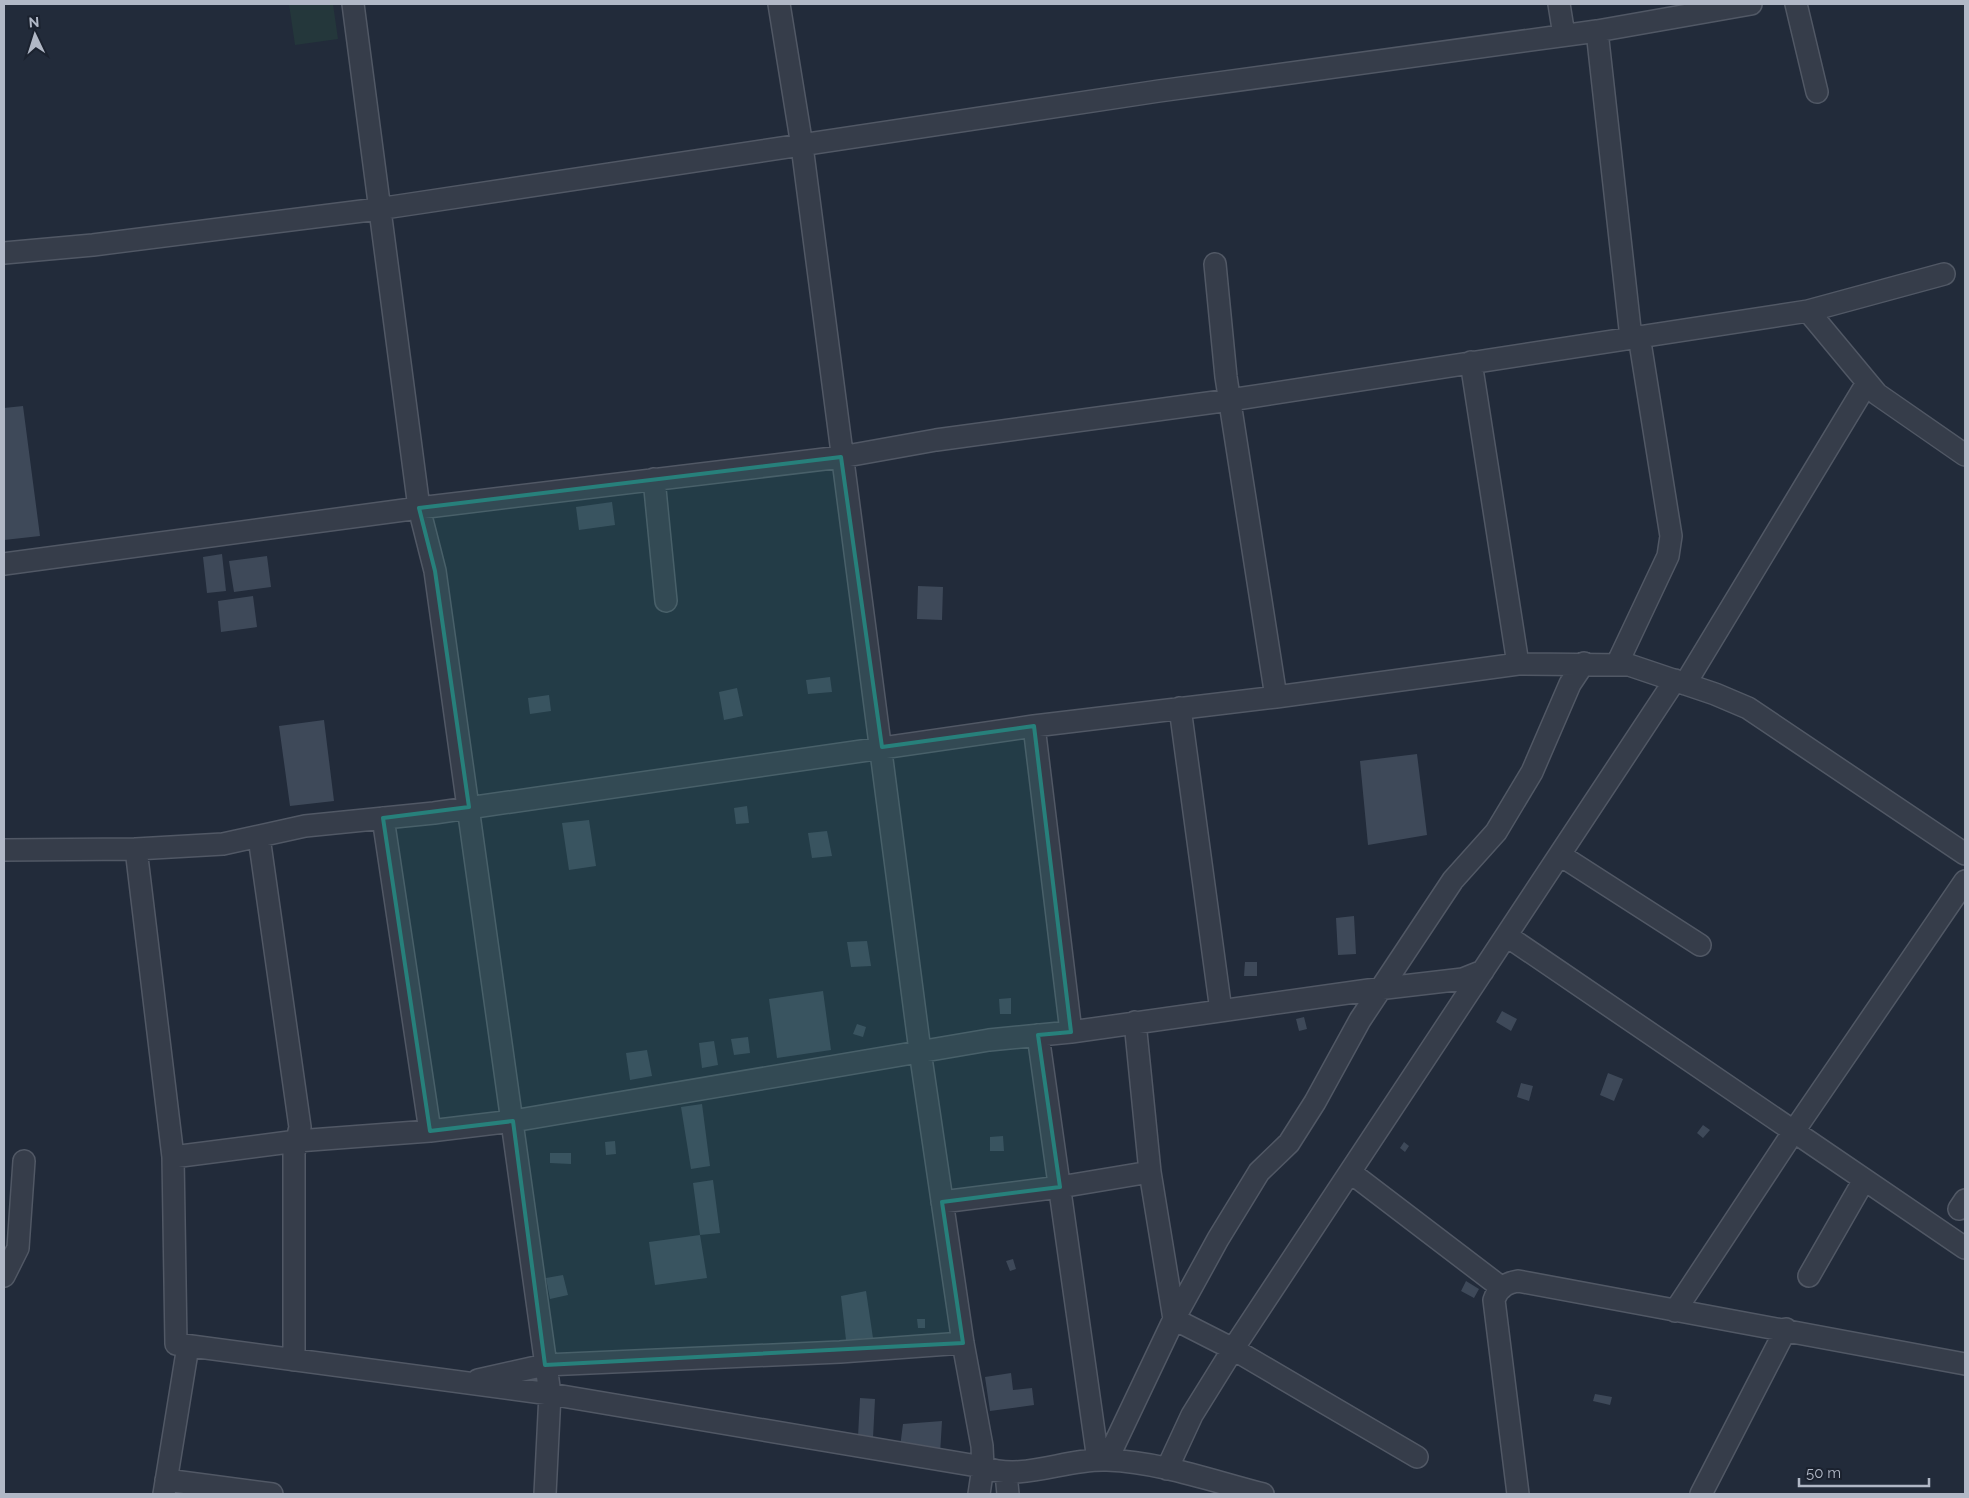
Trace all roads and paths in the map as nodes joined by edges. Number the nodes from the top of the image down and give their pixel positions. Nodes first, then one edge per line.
1 (353, 4) edge
2 (778, 4) edge
3 (1559, 4) edge
4 (1751, 4) edge
5 (1796, 4) edge
6 (1598, 31) junction
7 (1564, 35) junction
8 (1817, 92) dead end
9 (802, 146) junction
10 (378, 209) junction
11 (4, 253) edge
12 (1215, 264) dead end
13 (1944, 274) dead end
14 (1808, 311) junction
15 (1635, 337) junction
16 (1471, 362) junction
17 (1867, 383) junction
18 (1230, 400) junction
19 (1965, 455) edge
20 (841, 457) junction
21 (654, 479) junction
22 (419, 508) junction
23 (4, 564) edge
24 (666, 601) dead end
25 (1584, 663) junction
26 (1518, 664) junction
27 (1617, 664) junction
28 (1680, 682) junction
29 (1276, 697) junction
30 (1180, 708) junction
31 (1034, 726) junction
32 (882, 747) junction
33 (469, 807) junction
34 (383, 818) junction
35 (259, 837) junction
36 (136, 849) junction
37 (4, 850) edge
38 (1965, 854) edge
39 (1560, 855) junction
40 (1965, 881) edge
41 (1507, 936) junction
42 (1700, 945) dead end
43 (1483, 971) junction
44 (1382, 988) junction
45 (1221, 1011) junction
46 (1135, 1022) junction
47 (1071, 1032) junction
48 (1038, 1035) junction
49 (920, 1051) junction
50 (513, 1120) junction
51 (1794, 1130) junction
52 (430, 1131) junction
53 (296, 1141) junction
54 (173, 1157) junction
55 (24, 1161) dead end
56 (1150, 1172) junction
57 (1350, 1172) junction
58 (1864, 1180) junction
59 (1060, 1187) junction
60 (942, 1202) junction
61 (1965, 1248) edge
62 (4, 1276) edge
63 (1809, 1276) dead end
64 (1502, 1288) junction
65 (1675, 1312) junction
66 (1174, 1319) junction
67 (1786, 1329) junction
68 (963, 1343) junction
69 (188, 1346) junction
70 (1233, 1349) junction
71 (294, 1360) junction
72 (1965, 1364) edge
73 (545, 1365) junction
74 (468, 1383) junction
75 (550, 1394) junction
76 (1417, 1457) dead end
77 (1102, 1460) junction
78 (983, 1467) junction
79 (1167, 1469) junction
80 (1007, 1484) edge
81 (165, 1487) edge
82 (272, 1494) edge
83 (545, 1494) edge
84 (979, 1494) edge
85 (1263, 1494) edge
86 (1518, 1494) edge
87 (1701, 1494) edge

1 - 10 street
2 - 9 street
3 - 7 street
4 - 6 street
5 - 8 street
6 - 7 street
6 - 15 street
7 - 9 street
9 - 10 street
9 - 20 street
10 - 11 street
10 - 22 street
12 - 18 street
13 - 14 street
14 - 15 street
14 - 17 street
15 - 16 street
15 - 27 street
16 - 18 street
16 - 26 street
17 - 19 street
17 - 28 street
18 - 20 street
18 - 29 street
20 - 21 street
20 - 32 street
21 - 22 street
21 - 24 street
22 - 23 street
22 - 33 street
25 - 26 street
25 - 27 street
25 - 44 street
26 - 29 street
27 - 28 street
28 - 38 street
28 - 39 street
29 - 30 street
30 - 31 street
30 - 45 street
31 - 32 street
31 - 47 street
32 - 33 street
32 - 49 street
33 - 34 street
33 - 50 street
34 - 35 street
34 - 52 street
35 - 36 street
35 - 53 street
36 - 37 street
36 - 54 street
39 - 41 street
39 - 42 street
40 - 51 street
41 - 43 street
41 - 51 street
43 - 44 street
43 - 57 street
44 - 45 street
44 - 66 street
45 - 46 street
46 - 47 street
46 - 56 street
47 - 48 street
48 - 49 street
48 - 59 street
49 - 50 street
49 - 60 street
50 - 52 street
50 - 73 street
51 - 58 street
51 - 65 street
52 - 53 street
53 - 54 street
53 - 71 street
54 - 69 street
55 - 62 street
56 - 59 street
56 - 66 street
57 - 64 street
57 - 70 street
58 - 61 street
58 - 63 street
59 - 60 street
59 - 77 street
60 - 68 street
64 - 65 street
64 - 86 street
65 - 67 street
66 - 70 street
66 - 77 street
67 - 72 street
67 - 87 street
68 - 73 street
68 - 78 street
69 - 71 street
69 - 81 street
70 - 76 street
70 - 79 street
71 - 74 street
73 - 74 street
73 - 75 street
74 - 75 street
75 - 78 street
75 - 83 street
77 - 79 street
77 - 80 street
78 - 80 street
78 - 84 street
79 - 85 street
81 - 82 street

